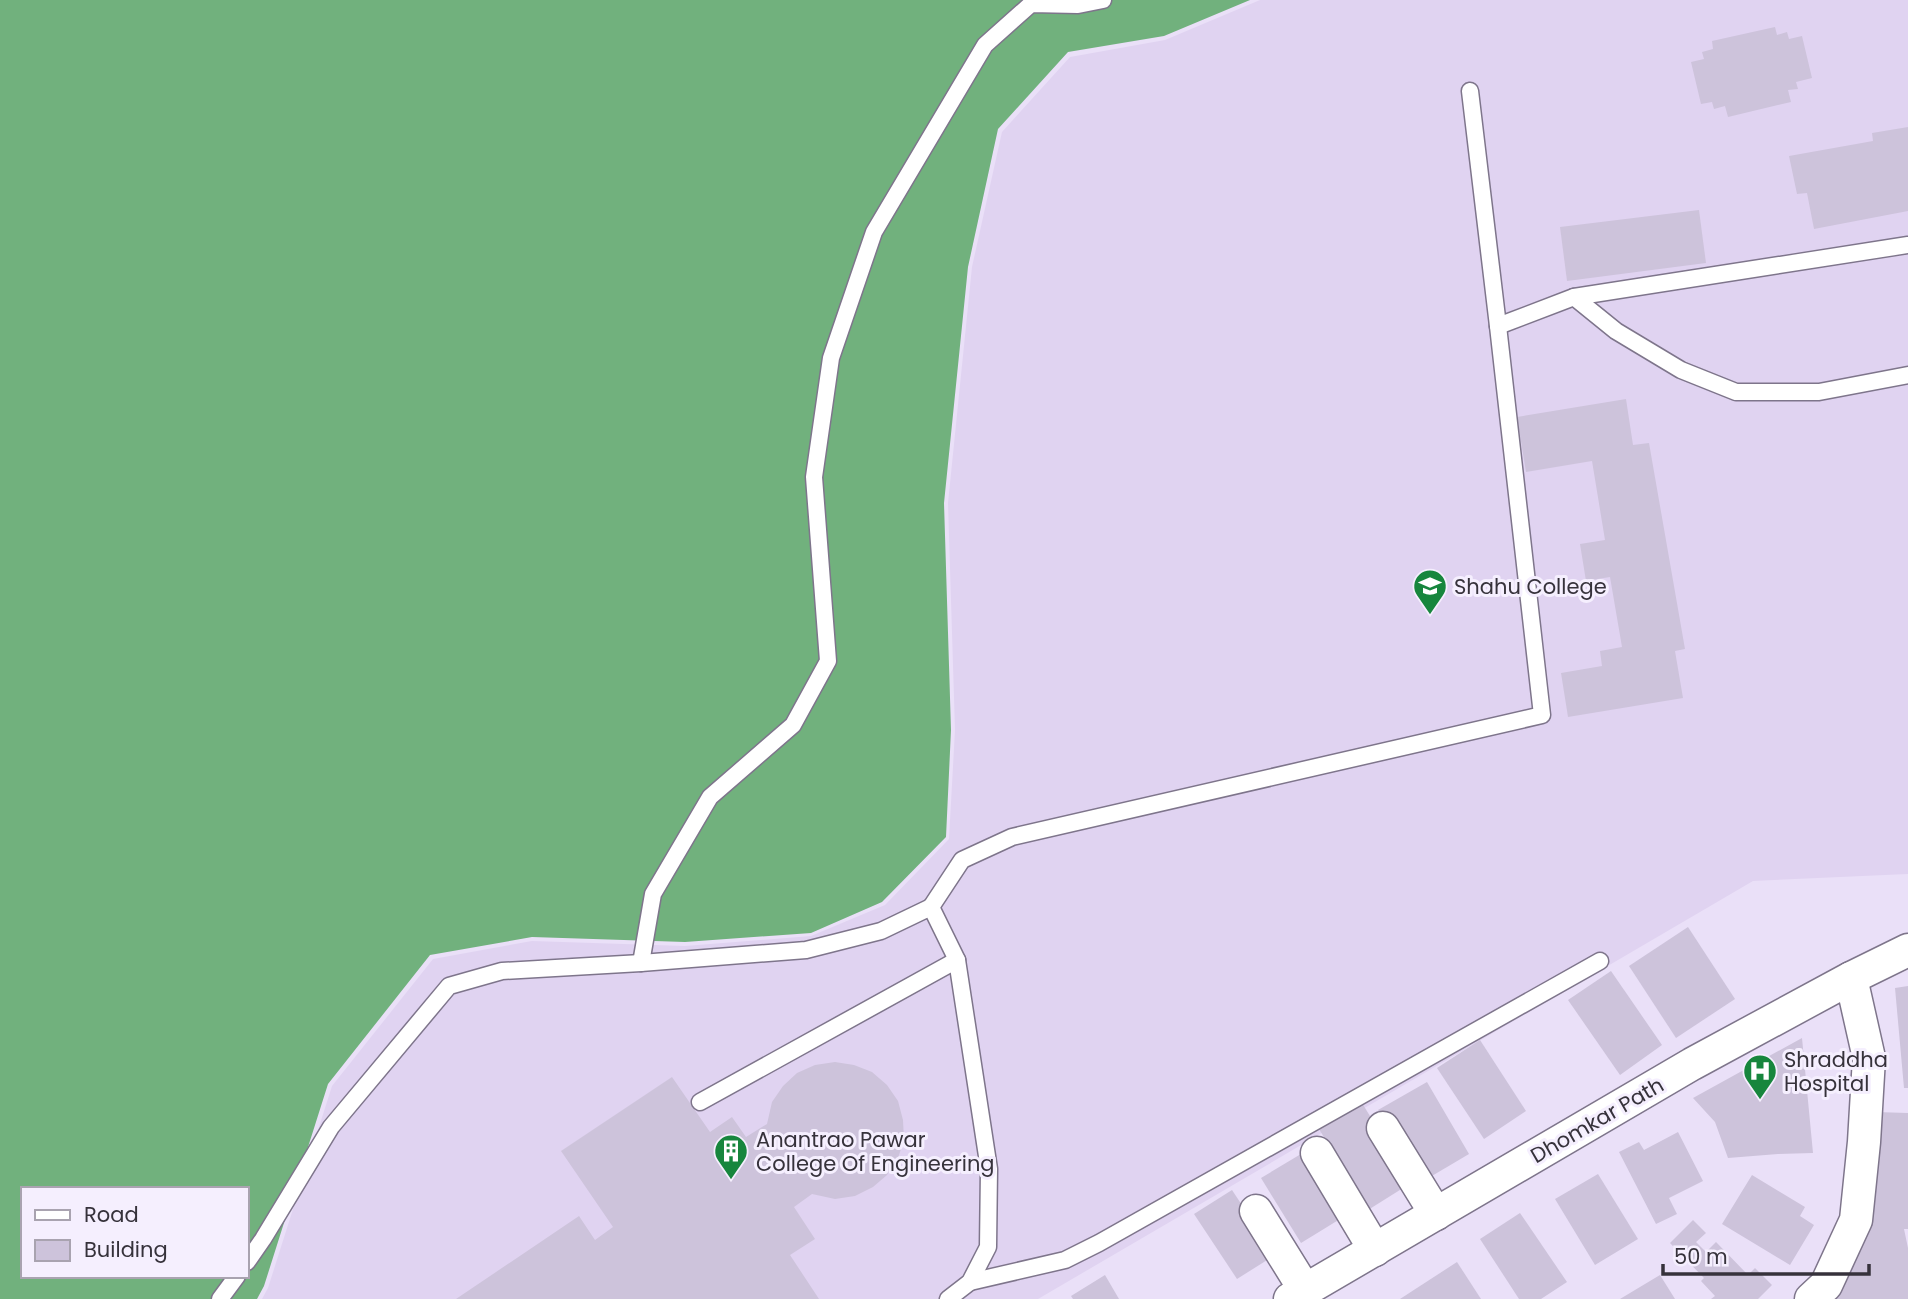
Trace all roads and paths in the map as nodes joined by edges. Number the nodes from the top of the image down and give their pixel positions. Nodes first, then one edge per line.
1 (1103, 0) edge
2 (1470, 91) dead end
3 (1908, 245) edge
4 (1574, 298) junction
5 (1498, 326) junction
6 (1908, 375) edge
7 (931, 907) junction
8 (1908, 950) edge
9 (957, 960) junction
10 (1600, 961) dead end
11 (641, 963) junction
12 (1851, 978) junction
13 (699, 1102) dead end
14 (1383, 1128) dead end
15 (1317, 1153) dead end
16 (1256, 1211) dead end
17 (1436, 1214) junction
18 (1375, 1250) junction
19 (248, 1261) edge
20 (235, 1278) edge
21 (970, 1282) junction
22 (1298, 1295) edge
23 (220, 1299) edge
24 (948, 1299) edge
25 (1811, 1299) edge

1 - 11 lane
2 - 5 lane
3 - 4 lane
4 - 5 lane
4 - 6 lane
5 - 7 lane
7 - 9 lane
7 - 11 lane
8 - 12 street, Dhomkar Path
9 - 13 lane
9 - 21 lane
10 - 21 lane
11 - 19 lane
12 - 17 street, Dhomkar Path
12 - 25 street
14 - 17 street
15 - 18 street
16 - 22 street
17 - 18 street, Dhomkar Path
18 - 22 street, Dhomkar Path
20 - 23 lane
21 - 24 lane

